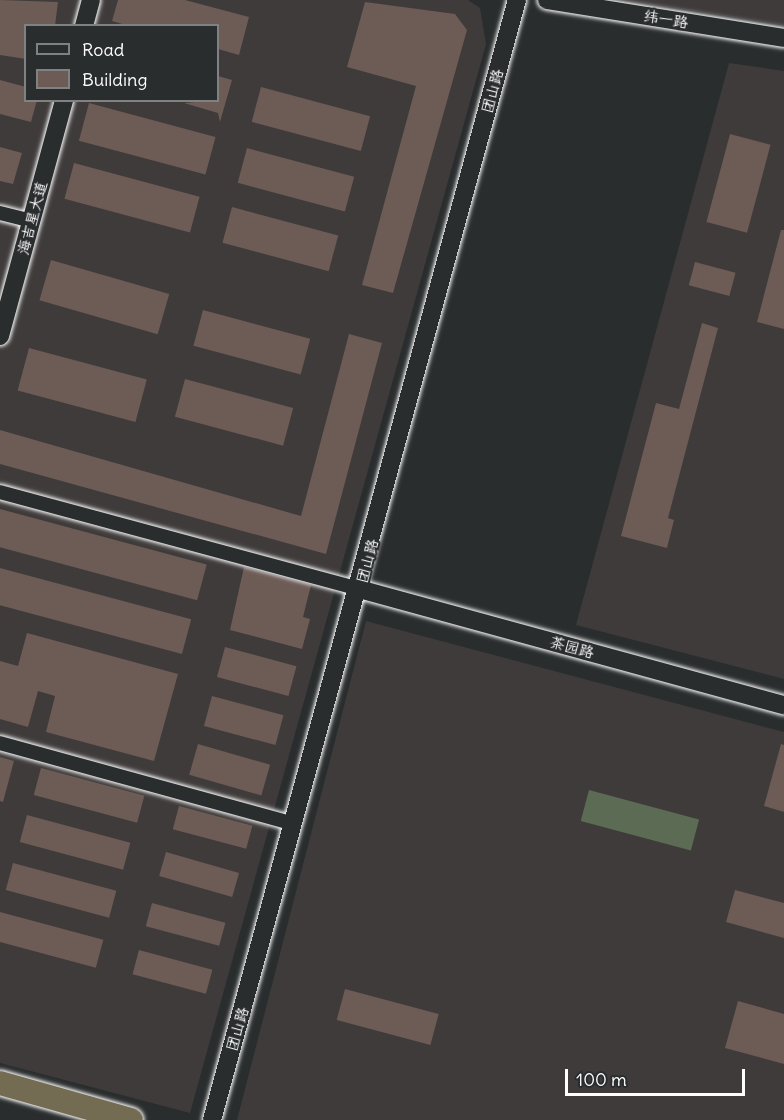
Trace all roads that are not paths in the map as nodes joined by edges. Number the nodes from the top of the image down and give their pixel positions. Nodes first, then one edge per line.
1 (91, 0) edge
2 (517, 0) edge
3 (547, 0) edge
4 (85, 24) edge
5 (784, 38) edge
6 (63, 102) edge
7 (0, 213) edge
8 (31, 221) junction
9 (0, 336) edge
10 (0, 492) edge
11 (359, 590) junction
12 (784, 705) edge
13 (0, 742) edge
14 (294, 824) junction
15 (0, 1083) edge
16 (131, 1120) edge
17 (212, 1120) edge

1 - 4 street
2 - 11 street, 团山路
3 - 5 street, 纬一路
6 - 8 street, 海吉星大道
7 - 8 street
8 - 9 street, 海吉星大道
10 - 11 street
11 - 12 street, 茶园路
11 - 14 street, 团山路
13 - 14 street
14 - 17 street, 团山路
15 - 16 highway

